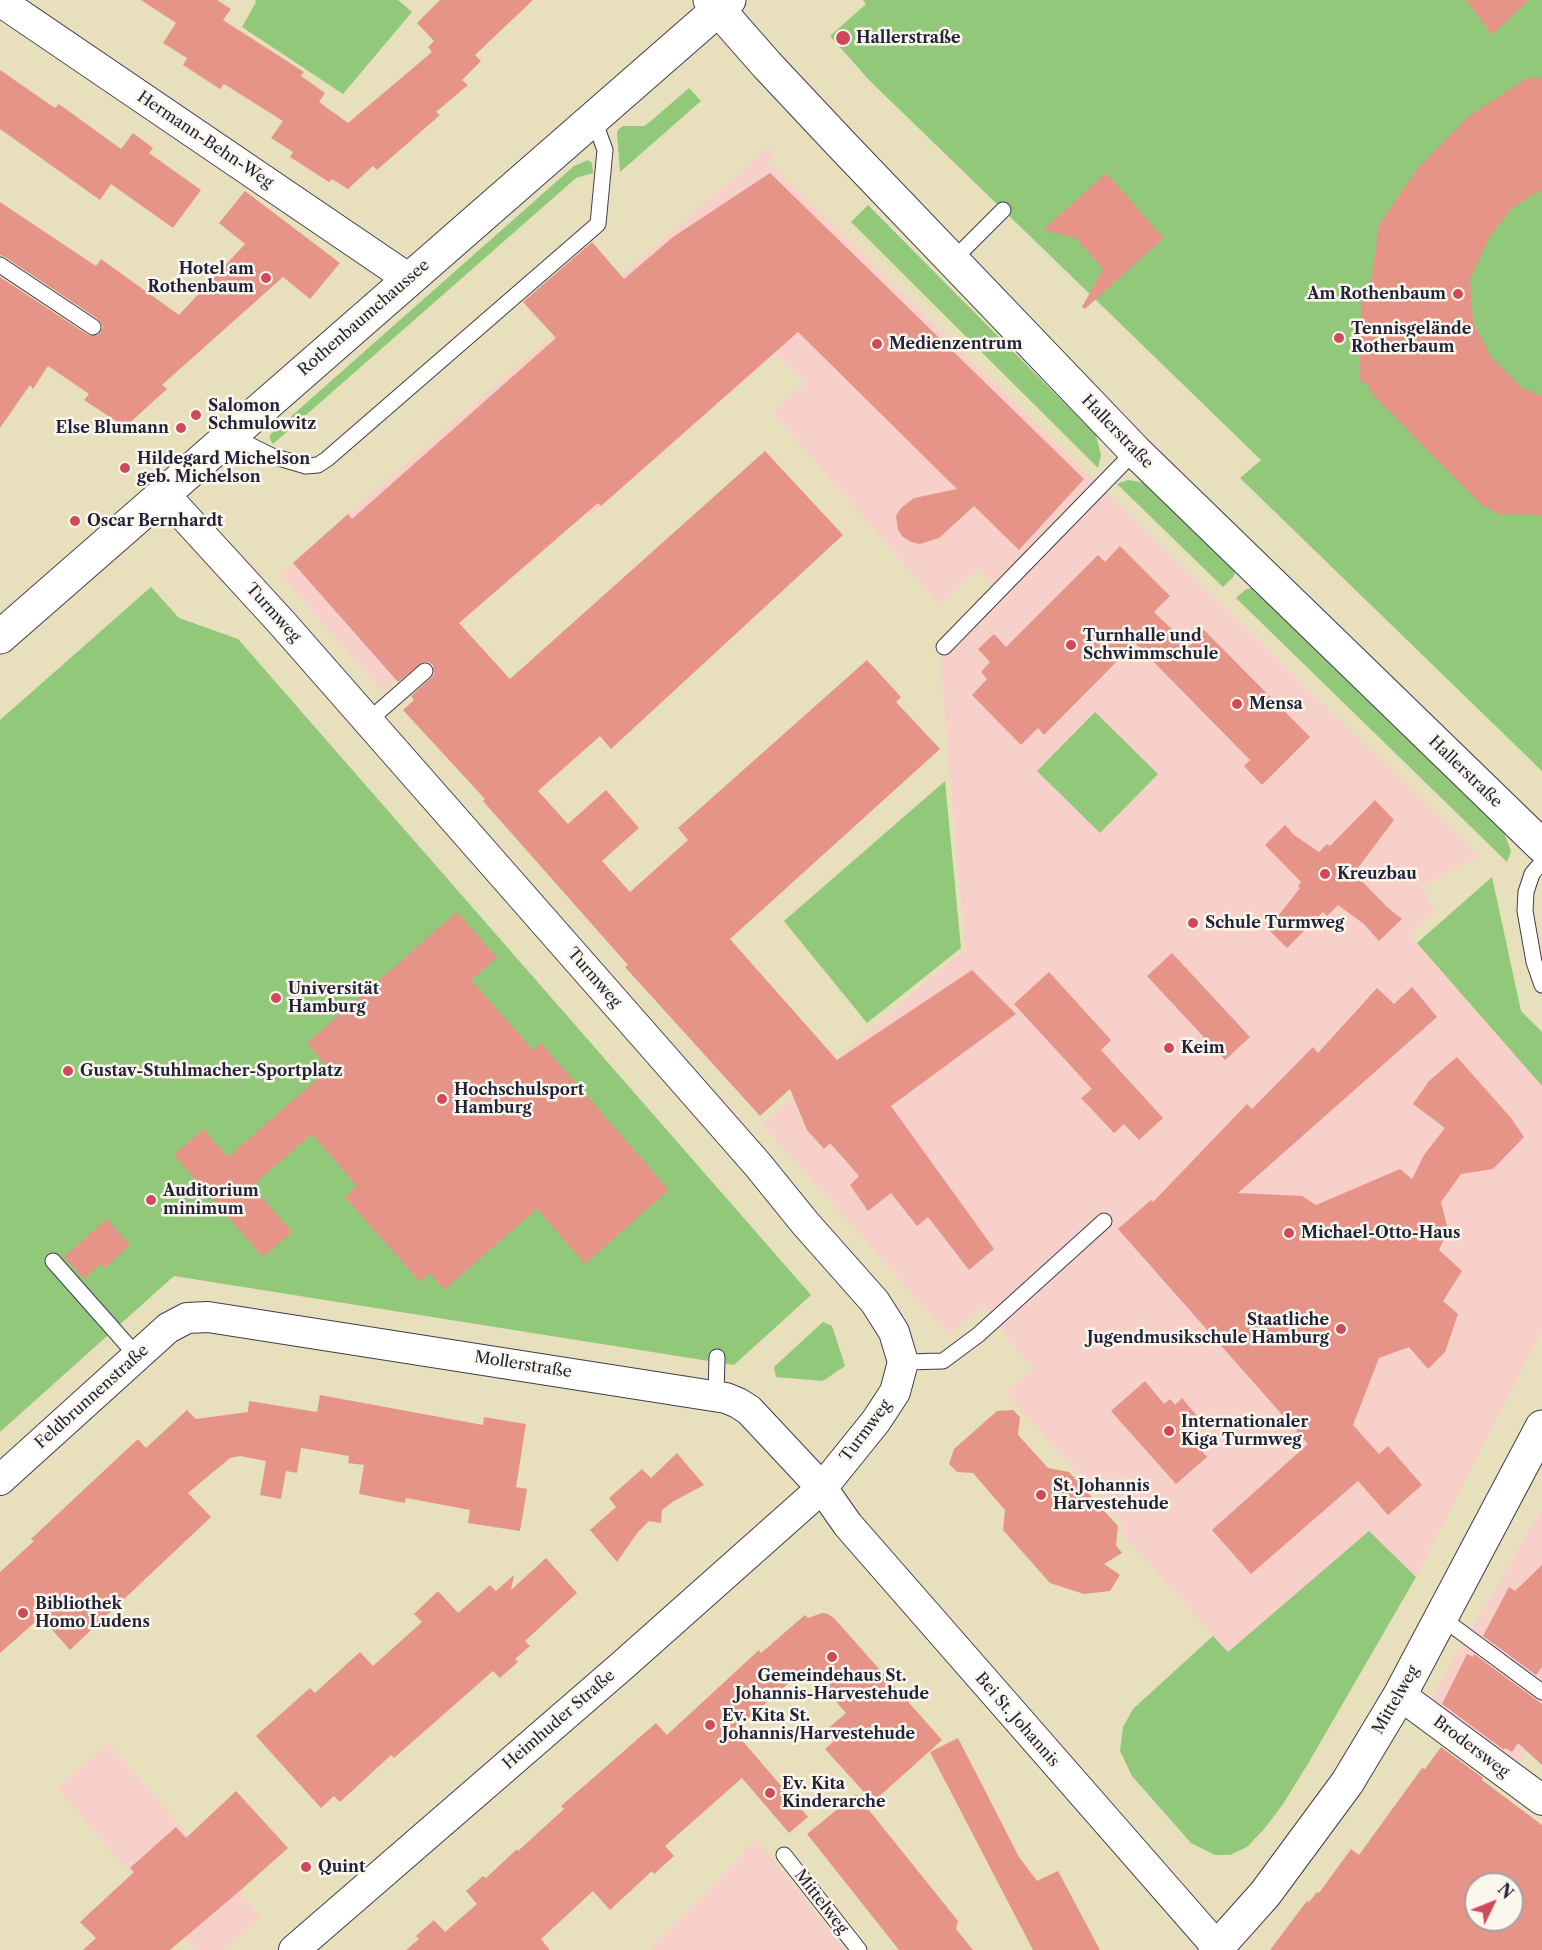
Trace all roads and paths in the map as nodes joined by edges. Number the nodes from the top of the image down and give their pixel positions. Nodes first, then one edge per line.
1 (0, 1) edge
2 (719, 3) edge
3 (594, 120) junction
4 (1003, 210) dead end
5 (952, 261) junction
6 (0, 265) edge
7 (409, 279) junction
8 (93, 327) dead end
9 (230, 435) junction
10 (1135, 451) junction
11 (164, 493) junction
12 (0, 637) edge
13 (944, 647) dead end
14 (425, 671) dead end
15 (368, 721) junction
16 (1542, 846) edge
17 (1542, 862) edge
18 (1542, 986) edge
19 (1104, 1221) dead end
20 (53, 1261) dead end
21 (187, 1318) joint
22 (137, 1356) junction
23 (717, 1357) dead end
24 (903, 1362) junction
25 (716, 1395) junction
26 (1540, 1436) edge
27 (0, 1480) edge
28 (822, 1488) junction
29 (1442, 1618) junction
30 (1542, 1692) edge
31 (1400, 1695) junction
32 (1542, 1800) edge
33 (784, 1855) dead end
34 (1216, 1949) edge
35 (294, 1950) edge
36 (859, 1950) edge

1 - 7 street, Hermann-Behn-Weg
2 - 3 street, Rothenbaumchaussee
2 - 5 street, Hallerstraße
3 - 7 street, Rothenbaumchaussee
3 - 9 lane
4 - 5 lane
5 - 10 street, Hallerstraße
6 - 8 lane
7 - 9 street, Rothenbaumchaussee
9 - 11 street, Rothenbaumchaussee
10 - 13 lane
10 - 16 street, Hallerstraße
11 - 12 street, Rothenbaumchaussee
11 - 15 street, Turmweg
14 - 15 lane
15 - 24 street, Turmweg
17 - 18 lane
19 - 24 lane
20 - 22 lane
21 - 22 street, Feldbrunnenstraße
21 - 25 street, Mollerstraße
22 - 27 street, Feldbrunnenstraße
23 - 25 lane
24 - 28 street, Turmweg
25 - 28 street, Mollerstraße
26 - 29 street, Mittelweg
28 - 34 street, Bei St. Johannis
28 - 35 street, Heimhuder Straße
29 - 30 lane
29 - 31 street, Mittelweg
31 - 32 street, Brodersweg
31 - 34 street, Mittelweg
33 - 36 lane, Mittelweg

